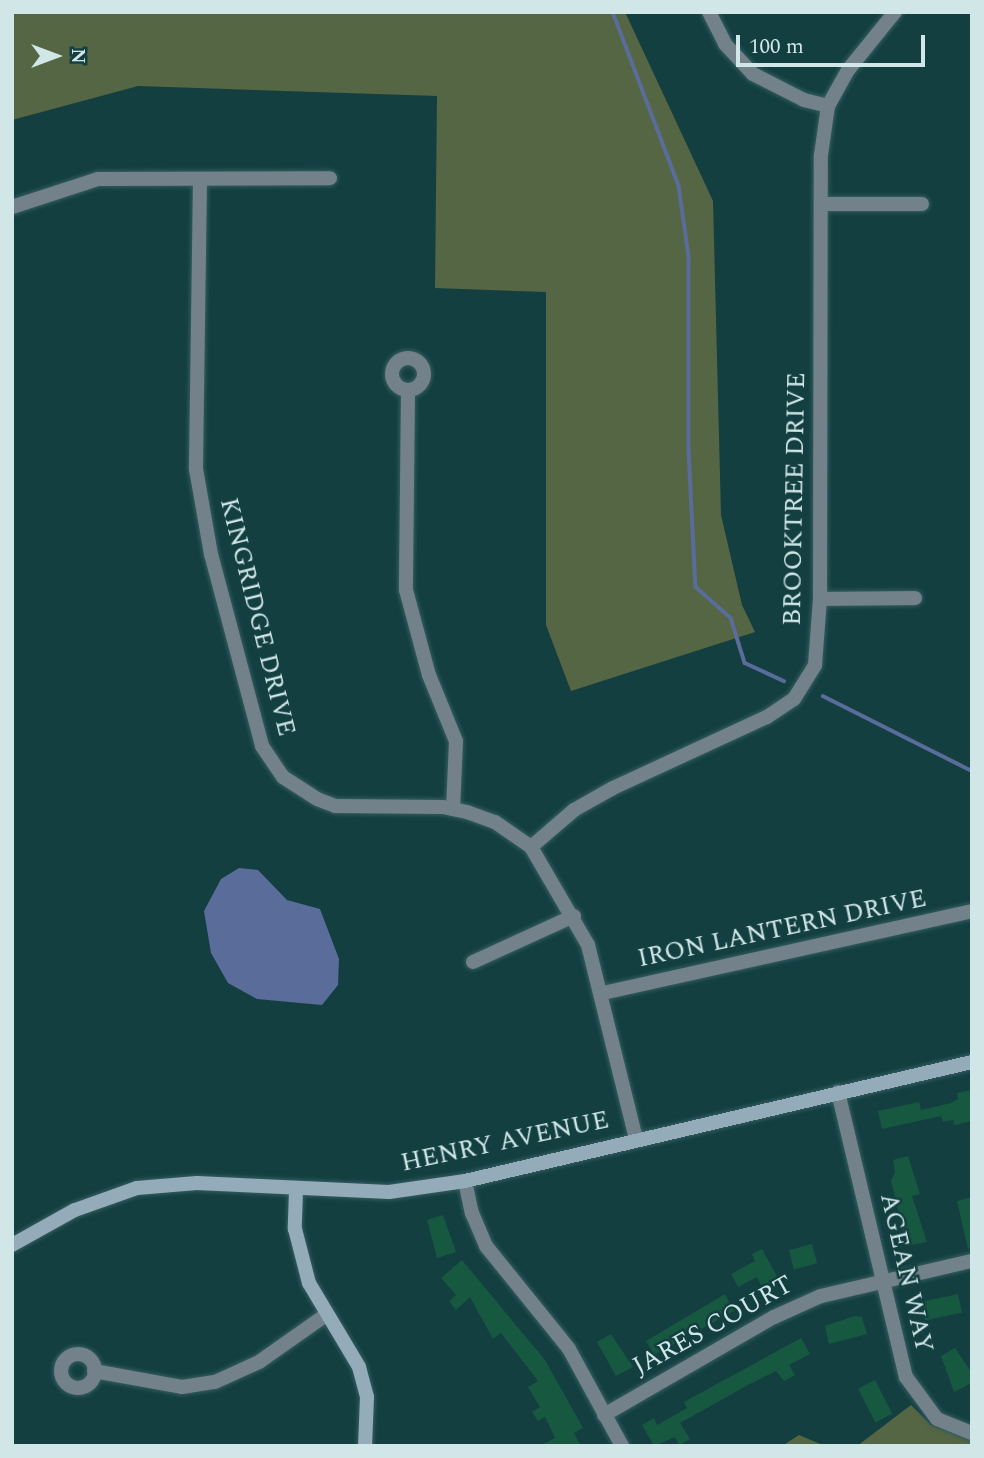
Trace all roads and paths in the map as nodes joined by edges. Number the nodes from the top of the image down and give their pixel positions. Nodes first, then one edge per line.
1 (709, 12) edge
2 (895, 12) edge
3 (828, 106) junction
4 (330, 178) dead end
5 (200, 179) junction
6 (822, 204) junction
7 (922, 204) dead end
8 (12, 207) edge
9 (408, 390) dead end
10 (915, 598) dead end
11 (820, 599) junction
12 (453, 809) junction
13 (531, 847) junction
14 (972, 911) edge
15 (573, 916) junction
16 (473, 962) dead end
17 (603, 993) junction
18 (972, 1062) edge
19 (838, 1092) junction
20 (636, 1139) junction
21 (465, 1181) junction
22 (296, 1191) junction
23 (12, 1245) edge
24 (972, 1261) edge
25 (883, 1281) junction
26 (327, 1314) junction
27 (94, 1371) dead end
28 (604, 1415) junction
29 (972, 1433) edge
30 (365, 1446) edge
31 (622, 1446) edge

1 - 3 street
2 - 3 street, BROOKTREE DRIVE
3 - 6 street, BROOKTREE DRIVE
4 - 5 street
5 - 8 street
5 - 12 street, KINGRIDGE DRIVE
6 - 7 street
6 - 11 street, BROOKTREE DRIVE
9 - 12 street
10 - 11 street
11 - 13 street, BROOKTREE DRIVE
12 - 13 street, KINGRIDGE DRIVE
13 - 15 street, KINGRIDGE DRIVE
14 - 17 street, IRON LANTERN DRIVE
15 - 16 street
15 - 17 street, KINGRIDGE DRIVE
17 - 20 street, KINGRIDGE DRIVE
18 - 19 street, HENRY AVENUE
19 - 20 street, HENRY AVENUE
19 - 25 street, AGEAN WAY
20 - 21 street, HENRY AVENUE
21 - 22 street, HENRY AVENUE
21 - 28 street
22 - 23 street, HENRY AVENUE
22 - 26 street
24 - 25 street, JARES COURT
25 - 28 street, JARES COURT
25 - 29 street, AGEAN WAY
26 - 27 street
26 - 30 street
28 - 31 street

